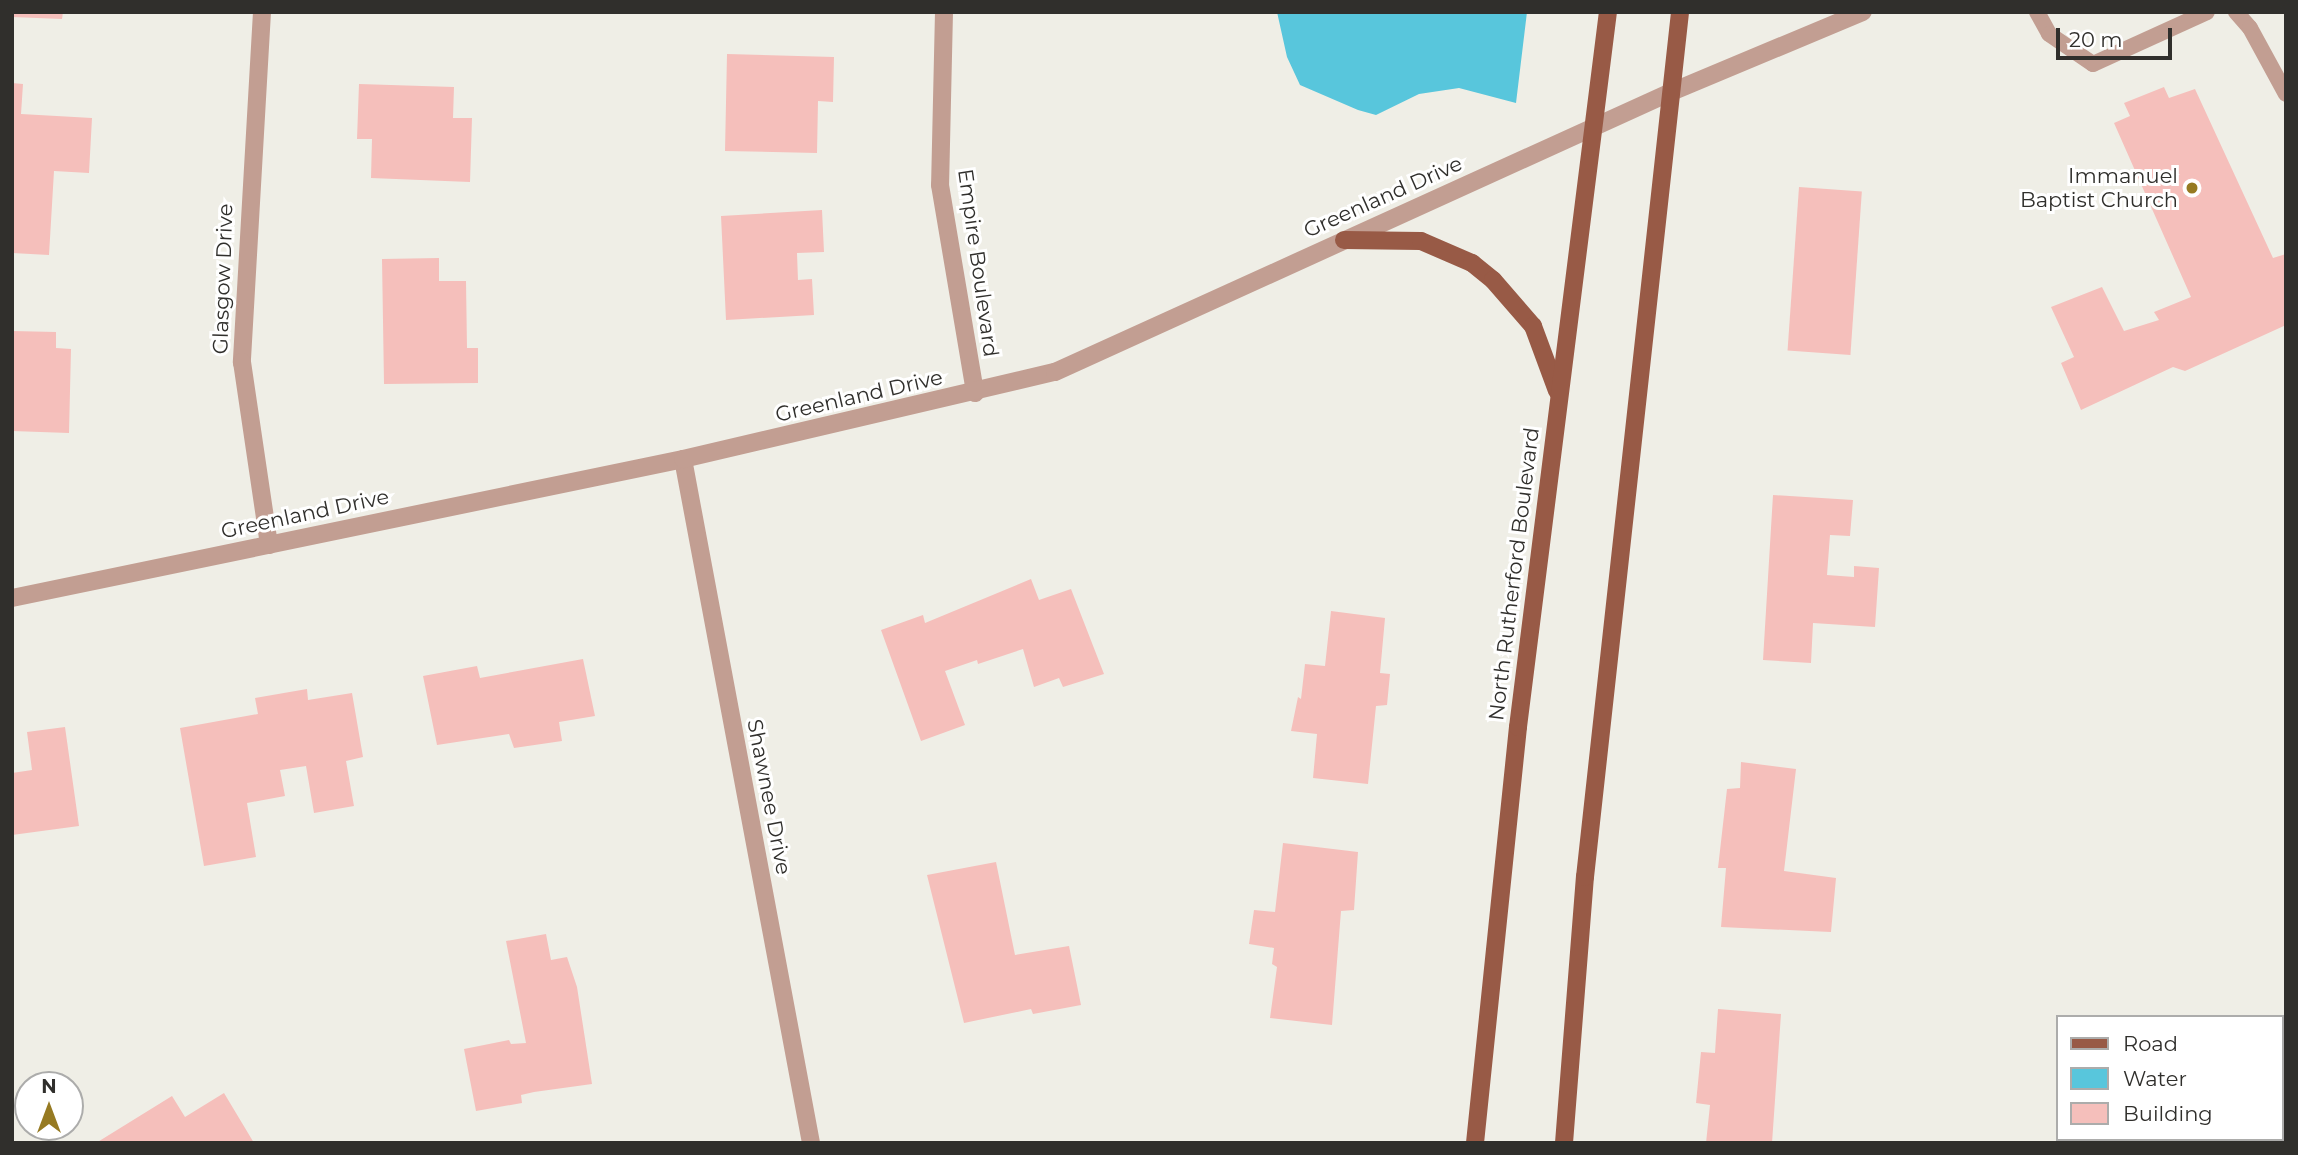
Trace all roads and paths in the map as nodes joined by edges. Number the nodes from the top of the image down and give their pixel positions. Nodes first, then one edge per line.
1 (262, 12) edge
2 (944, 12) edge
3 (1608, 12) edge
4 (1680, 12) edge
5 (1863, 12) edge
6 (2037, 12) edge
7 (2207, 12) edge
8 (2236, 12) edge
9 (1669, 93) junction
10 (2286, 94) edge
11 (1594, 127) junction
12 (1344, 240) junction
13 (975, 393) junction
14 (1559, 399) junction
15 (683, 459) junction
16 (269, 545) junction
17 (12, 598) edge
18 (811, 1143) edge
19 (1475, 1143) edge
20 (1564, 1143) edge

1 - 16 street, Glasgow Drive
2 - 13 street, Empire Boulevard
3 - 11 main road, North Rutherford Boulevard
4 - 9 main road
5 - 9 street, Greenland Drive
6 - 7 lane
8 - 10 lane
9 - 11 street, Greenland Drive
9 - 20 main road
11 - 12 street, Greenland Drive
11 - 14 main road, North Rutherford Boulevard
12 - 13 street, Greenland Drive
12 - 14 main road
13 - 15 street, Greenland Drive
14 - 19 main road, North Rutherford Boulevard
15 - 16 street, Greenland Drive
15 - 18 street, Shawnee Drive
16 - 17 street, Greenland Drive

